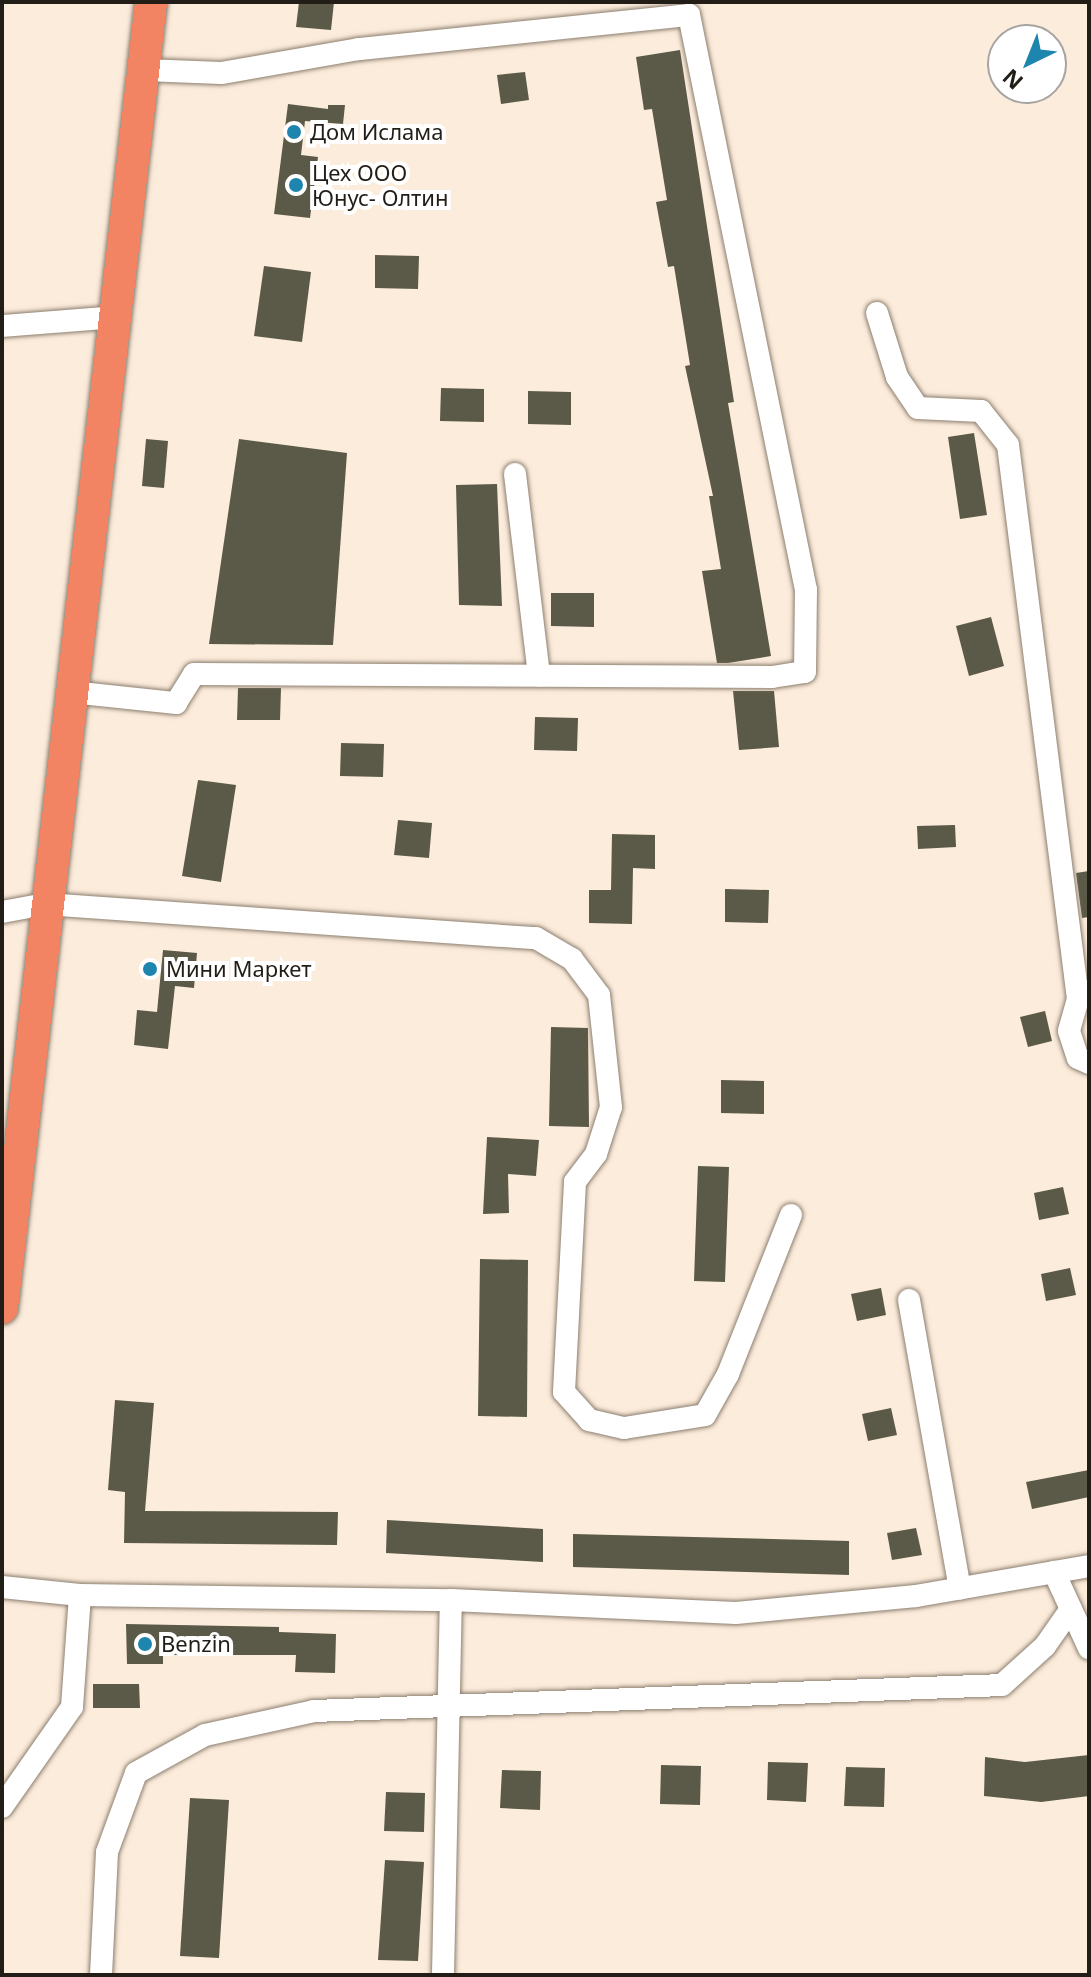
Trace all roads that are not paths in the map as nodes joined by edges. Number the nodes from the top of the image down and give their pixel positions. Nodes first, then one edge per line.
1 (151, 2) edge
2 (144, 70) junction
3 (877, 313) dead end
4 (116, 317) junction
5 (2, 326) edge
6 (515, 474) dead end
7 (539, 676) junction
8 (71, 692) junction
9 (45, 904) junction
10 (2, 912) edge
11 (1083, 994) edge
12 (1089, 1063) edge
13 (1089, 1074) edge
14 (1089, 1084) edge
15 (791, 1215) dead end
16 (909, 1300) dead end
17 (2, 1308) edge
18 (1089, 1566) edge
19 (1054, 1572) junction
20 (2, 1587) edge
21 (960, 1589) junction
22 (80, 1595) junction
23 (451, 1600) junction
24 (1071, 1609) junction
25 (1089, 1648) edge
26 (449, 1706) junction
27 (2, 1807) edge
28 (101, 1975) edge
29 (443, 1975) edge

1 - 2 highway
2 - 4 highway
2 - 7 street
3 - 11 street
4 - 5 street
4 - 8 highway
6 - 7 street
7 - 8 street
8 - 9 highway
9 - 10 street
9 - 15 street
9 - 17 highway
11 - 12 street
13 - 14 street
16 - 21 street
18 - 19 street
19 - 21 street
19 - 24 street
20 - 22 street
21 - 23 street
22 - 23 street
22 - 27 street
23 - 26 street
24 - 25 street
24 - 26 street
26 - 28 street
26 - 29 street

